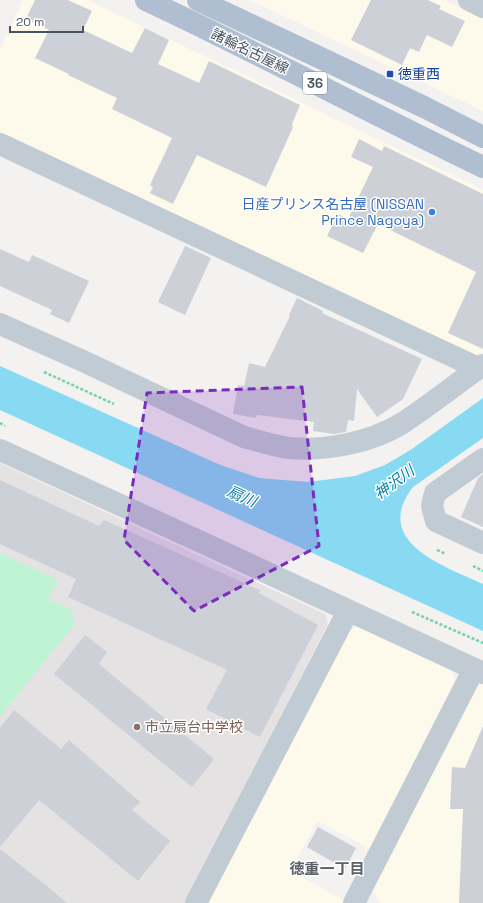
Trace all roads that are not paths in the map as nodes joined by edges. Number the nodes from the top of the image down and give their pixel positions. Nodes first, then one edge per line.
1 (146, 0) edge
2 (198, 0) edge
3 (469, 0) edge
4 (483, 7) edge
5 (483, 137) edge
6 (0, 144) edge
7 (483, 167) edge
8 (0, 324) edge
9 (480, 367) edge
10 (0, 450) edge
11 (483, 459) edge
12 (483, 543) edge
13 (348, 611) junction
14 (478, 671) edge
15 (196, 903) edge
16 (354, 903) edge

1 - 7 main road, 諸輪名古屋線 / 36
2 - 5 main road, 諸輪名古屋線 / 36
3 - 4 street
6 - 9 street
8 - 9 street
10 - 13 street
11 - 12 street
13 - 14 street
13 - 15 street
14 - 16 street

